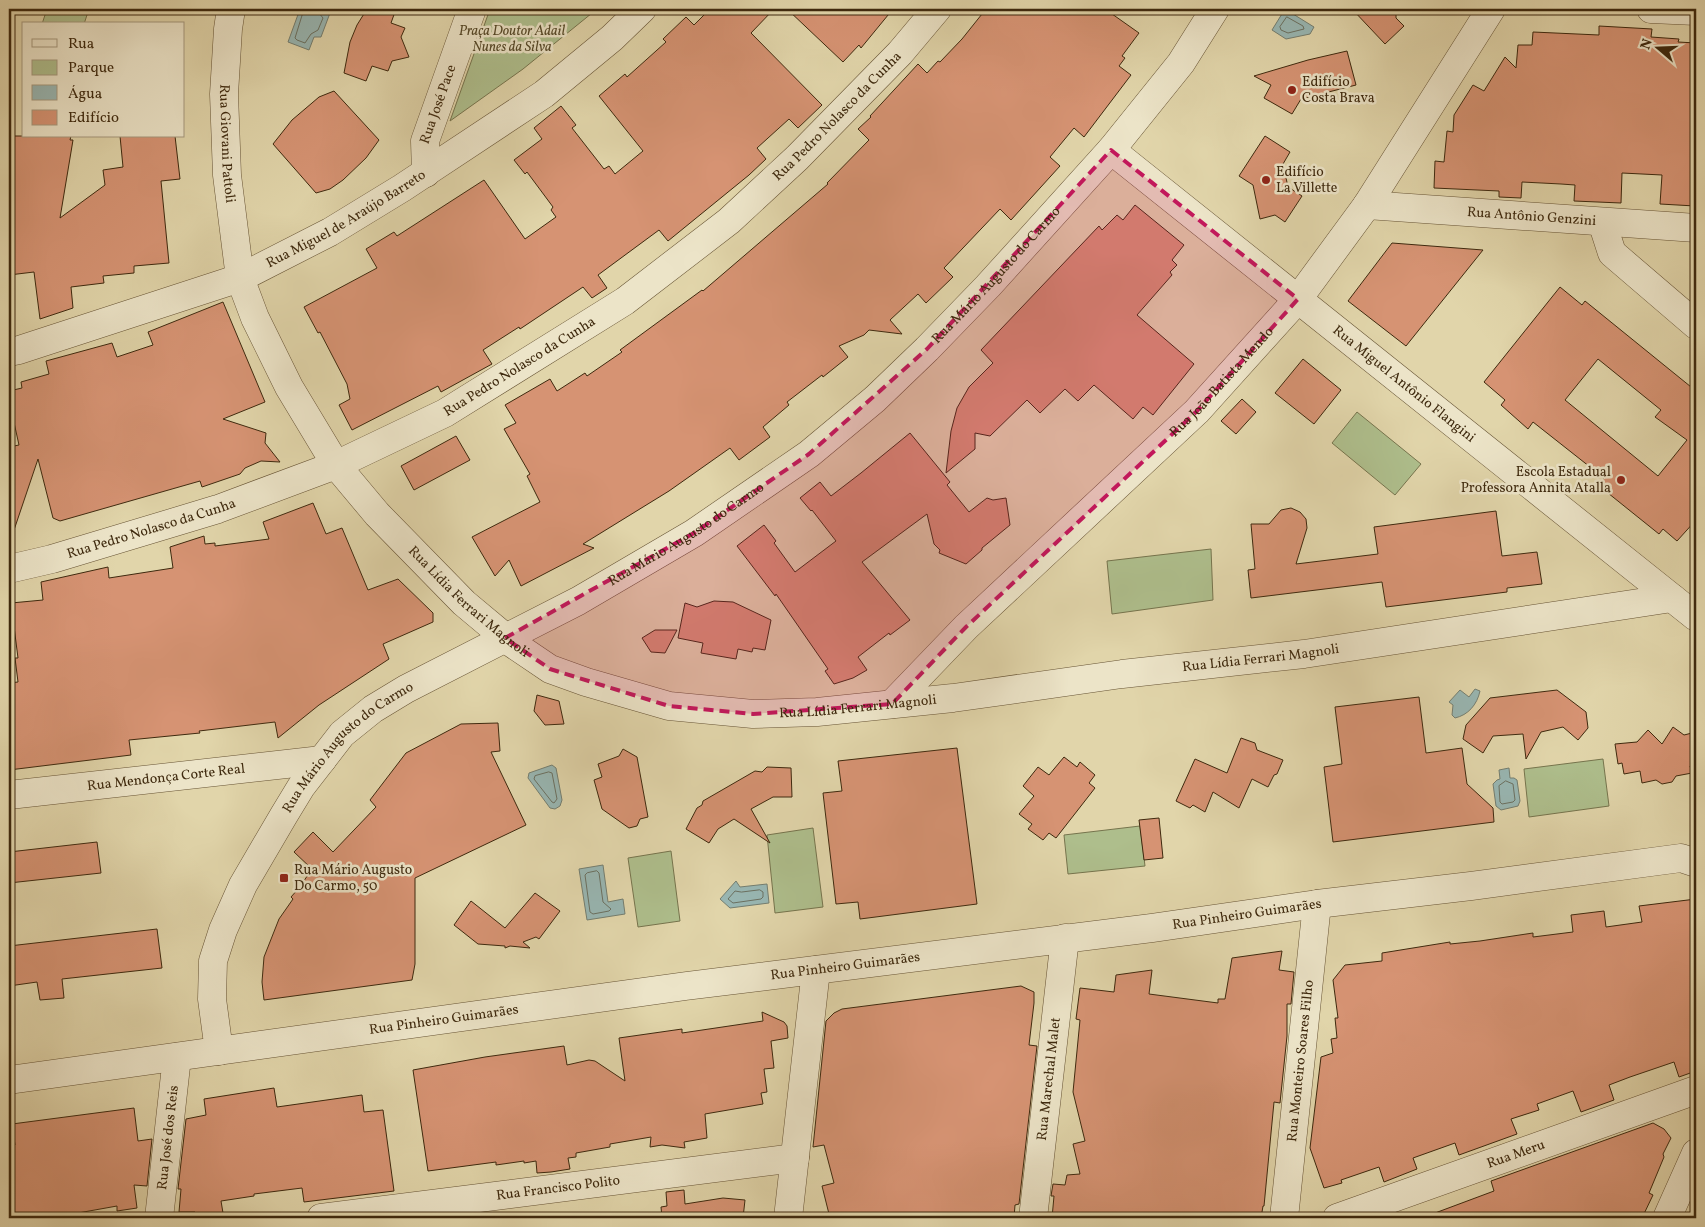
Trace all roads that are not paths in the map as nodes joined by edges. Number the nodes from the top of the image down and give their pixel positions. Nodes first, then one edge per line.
1 (231, 9) edge
2 (472, 9) edge
3 (642, 9) edge
4 (937, 9) edge
5 (1215, 9) edge
6 (1491, 9) edge
7 (1651, 9) edge
8 (1696, 11) edge
9 (1111, 150) junction
10 (426, 173) junction
11 (1368, 205) junction
12 (1602, 222) junction
13 (1696, 228) edge
14 (240, 278) junction
15 (1298, 299) junction
16 (1696, 325) edge
17 (9, 352) edge
18 (336, 465) junction
19 (9, 569) edge
20 (1672, 598) junction
21 (1696, 618) edge
22 (505, 638) junction
23 (892, 704) junction
24 (322, 760) junction
25 (9, 795) edge
26 (1691, 856) edge
27 (1317, 904) junction
28 (1065, 938) junction
29 (816, 970) junction
30 (219, 1051) junction
31 (177, 1057) junction
32 (9, 1080) edge
33 (1696, 1090) edge
34 (1696, 1153) edge
35 (795, 1158) junction
36 (496, 1207) edge
37 (159, 1218) edge
38 (321, 1218) edge
39 (788, 1218) edge
40 (1033, 1218) edge
41 (1284, 1218) edge
42 (1336, 1218) edge
43 (1667, 1218) edge

1 - 14 street, Rua Giovani Pattoli
2 - 10 street, Rua José Pace
3 - 10 street, Rua Miguel de Araújo Barreto
4 - 18 street, Rua Pedro Nolasco da Cunha
5 - 9 street, Rua Mário Augusto do Carmo
6 - 11 street, Rua João Batista Mendo
7 - 8 street
9 - 15 street, Rua Miguel Antônio Flangini
9 - 22 street, Rua Mário Augusto do Carmo
10 - 14 street, Rua Miguel de Araújo Barreto
11 - 12 street, Rua Antônio Genzini
11 - 15 street, Rua João Batista Mendo
12 - 13 street, Rua Antônio Genzini
12 - 16 street
14 - 17 street, Rua Miguel de Araújo Barreto
14 - 18 street, Rua Lídia Ferrari Magnoli
15 - 20 street, Rua Miguel Antônio Flangini
15 - 23 street, Rua João Batista Mendo
18 - 19 street, Rua Pedro Nolasco da Cunha
18 - 22 street, Rua Lídia Ferrari Magnoli
20 - 21 street, Rua Miguel Antônio Flangini
20 - 23 street, Rua Lídia Ferrari Magnoli
22 - 23 street, Rua Lídia Ferrari Magnoli
22 - 24 street, Rua Mário Augusto do Carmo
24 - 25 street, Rua Mendonça Corte Real
24 - 30 street, Rua Mário Augusto do Carmo
26 - 27 street, Rua Pinheiro Guimarães
27 - 28 street, Rua Pinheiro Guimarães
27 - 41 street, Rua Monteiro Soares Filho
28 - 29 street, Rua Pinheiro Guimarães
28 - 40 street, Rua Marechal Malet
29 - 30 street, Rua Pinheiro Guimarães
29 - 35 street
30 - 31 street, Rua Pinheiro Guimarães
31 - 32 street, Rua Pinheiro Guimarães
31 - 37 street, Rua José dos Reis
33 - 42 street, Rua Meru
34 - 43 street
35 - 36 street, Rua Francisco Polito
35 - 39 street
36 - 38 street, Rua Francisco Polito

